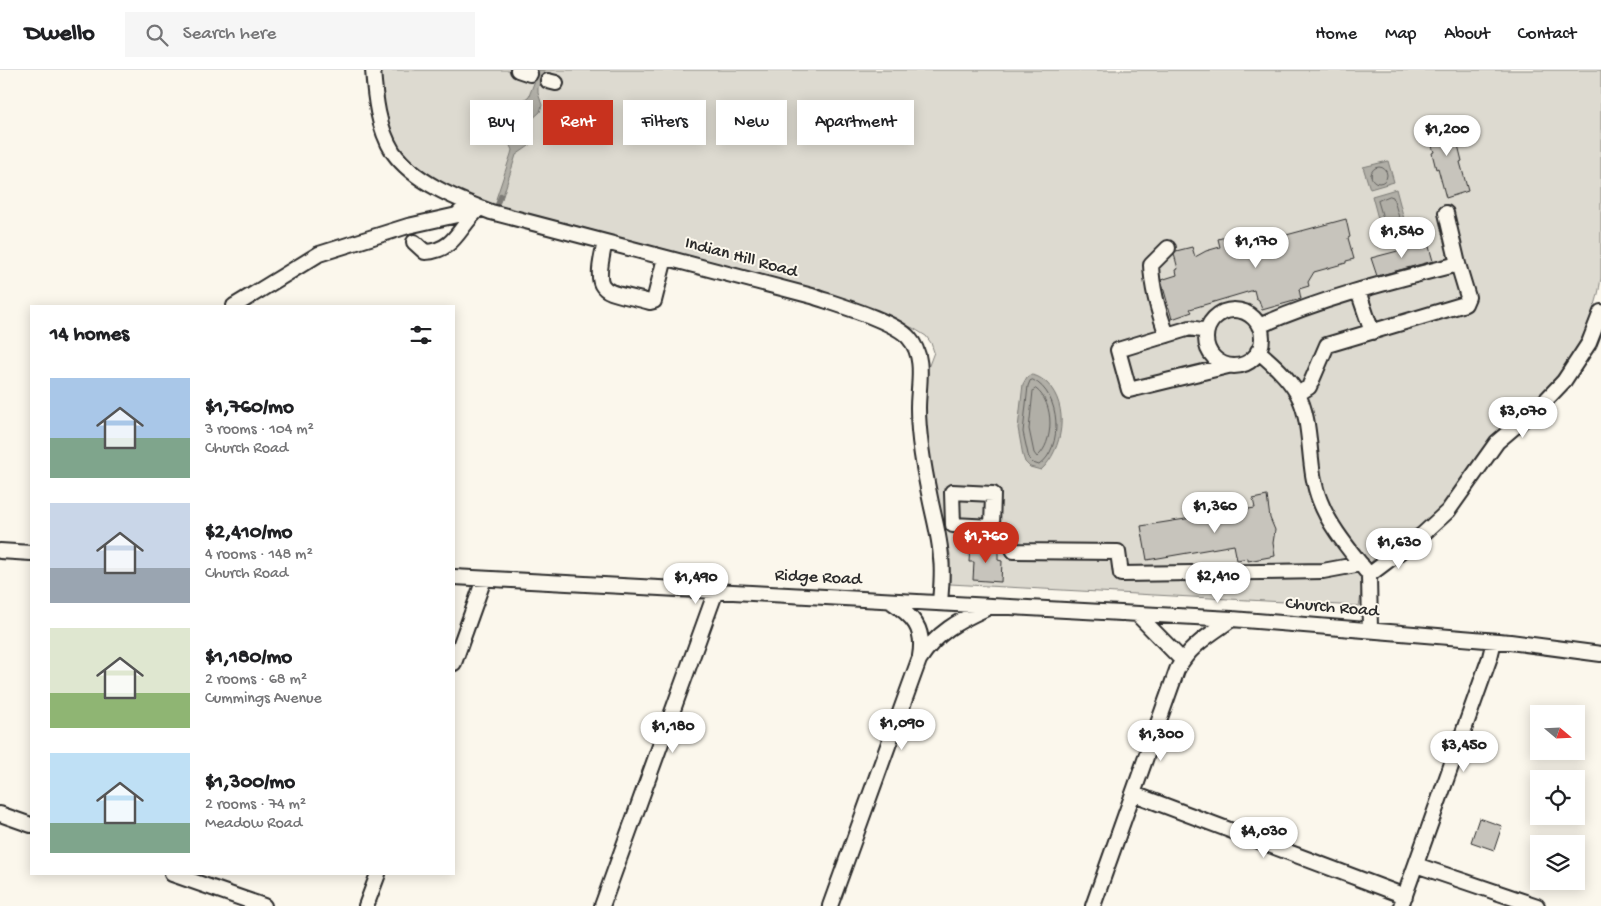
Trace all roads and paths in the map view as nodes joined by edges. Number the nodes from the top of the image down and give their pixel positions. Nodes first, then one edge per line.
1 (373, 70) edge
2 (474, 206) junction
3 (1446, 213) dead end
4 (414, 242) dead end
5 (605, 242) junction
6 (1168, 248) dead end
7 (665, 258) junction
8 (1458, 264) junction
9 (1358, 291) junction
10 (236, 305) edge
11 (1601, 312) edge
12 (1259, 326) junction
13 (1206, 331) junction
14 (1372, 332) junction
15 (1167, 335) junction
16 (1258, 351) junction
17 (1228, 366) junction
18 (1298, 394) junction
19 (932, 508) junction
20 (952, 508) junction
21 (953, 525) junction
22 (992, 526) junction
23 (939, 541) junction
24 (0, 551) edge
25 (30, 553) edge
26 (1365, 570) junction
27 (455, 577) edge
28 (484, 579) junction
29 (716, 592) junction
30 (890, 601) junction
31 (940, 603) junction
32 (990, 607) junction
33 (1137, 614) junction
34 (1232, 619) junction
35 (1370, 630) junction
36 (1494, 641) junction
37 (1601, 654) edge
38 (455, 660) edge
39 (919, 660) junction
40 (1182, 660) junction
41 (1134, 794) junction
42 (0, 814) edge
43 (30, 825) edge
44 (1416, 865) junction
45 (175, 875) edge
46 (378, 875) edge
47 (1403, 901) edge
48 (264, 906) edge
49 (366, 906) edge
50 (602, 906) edge
51 (830, 906) edge
52 (1093, 906) edge
53 (1537, 906) edge

1 - 2 street, Indian Hill Road
2 - 4 street
2 - 5 street, Indian Hill Road
2 - 10 street
3 - 8 street
5 - 7 street, Indian Hill Road
5 - 7 street
6 - 15 street
7 - 19 street, Indian Hill Road
8 - 9 street
8 - 14 street
9 - 12 street
9 - 14 street
11 - 26 street
12 - 13 street
12 - 16 street
13 - 15 street
13 - 17 street
14 - 18 street
15 - 17 street
16 - 17 street
16 - 18 street
18 - 26 street
19 - 20 street
19 - 23 street, Indian Hill Road
20 - 21 street
20 - 22 street
21 - 22 street
21 - 23 street
22 - 26 street
23 - 31 street, Indian Hill Road
24 - 25 street
26 - 35 street
27 - 28 street, Ridge Road
28 - 29 street, Ridge Road
28 - 38 street
29 - 30 street, Ridge Road
29 - 50 street
30 - 31 street, Ridge Road
30 - 39 street
31 - 32 street, Church Road
32 - 33 street, Church Road
32 - 39 street
33 - 34 street, Church Road
33 - 40 street
34 - 35 street, Church Road
34 - 40 street
35 - 36 street, Church Road
36 - 37 street, Church Road
36 - 44 street
39 - 51 street
40 - 41 street
41 - 47 street
41 - 52 street
42 - 43 street
44 - 47 street
44 - 53 street
45 - 48 street
46 - 49 street

